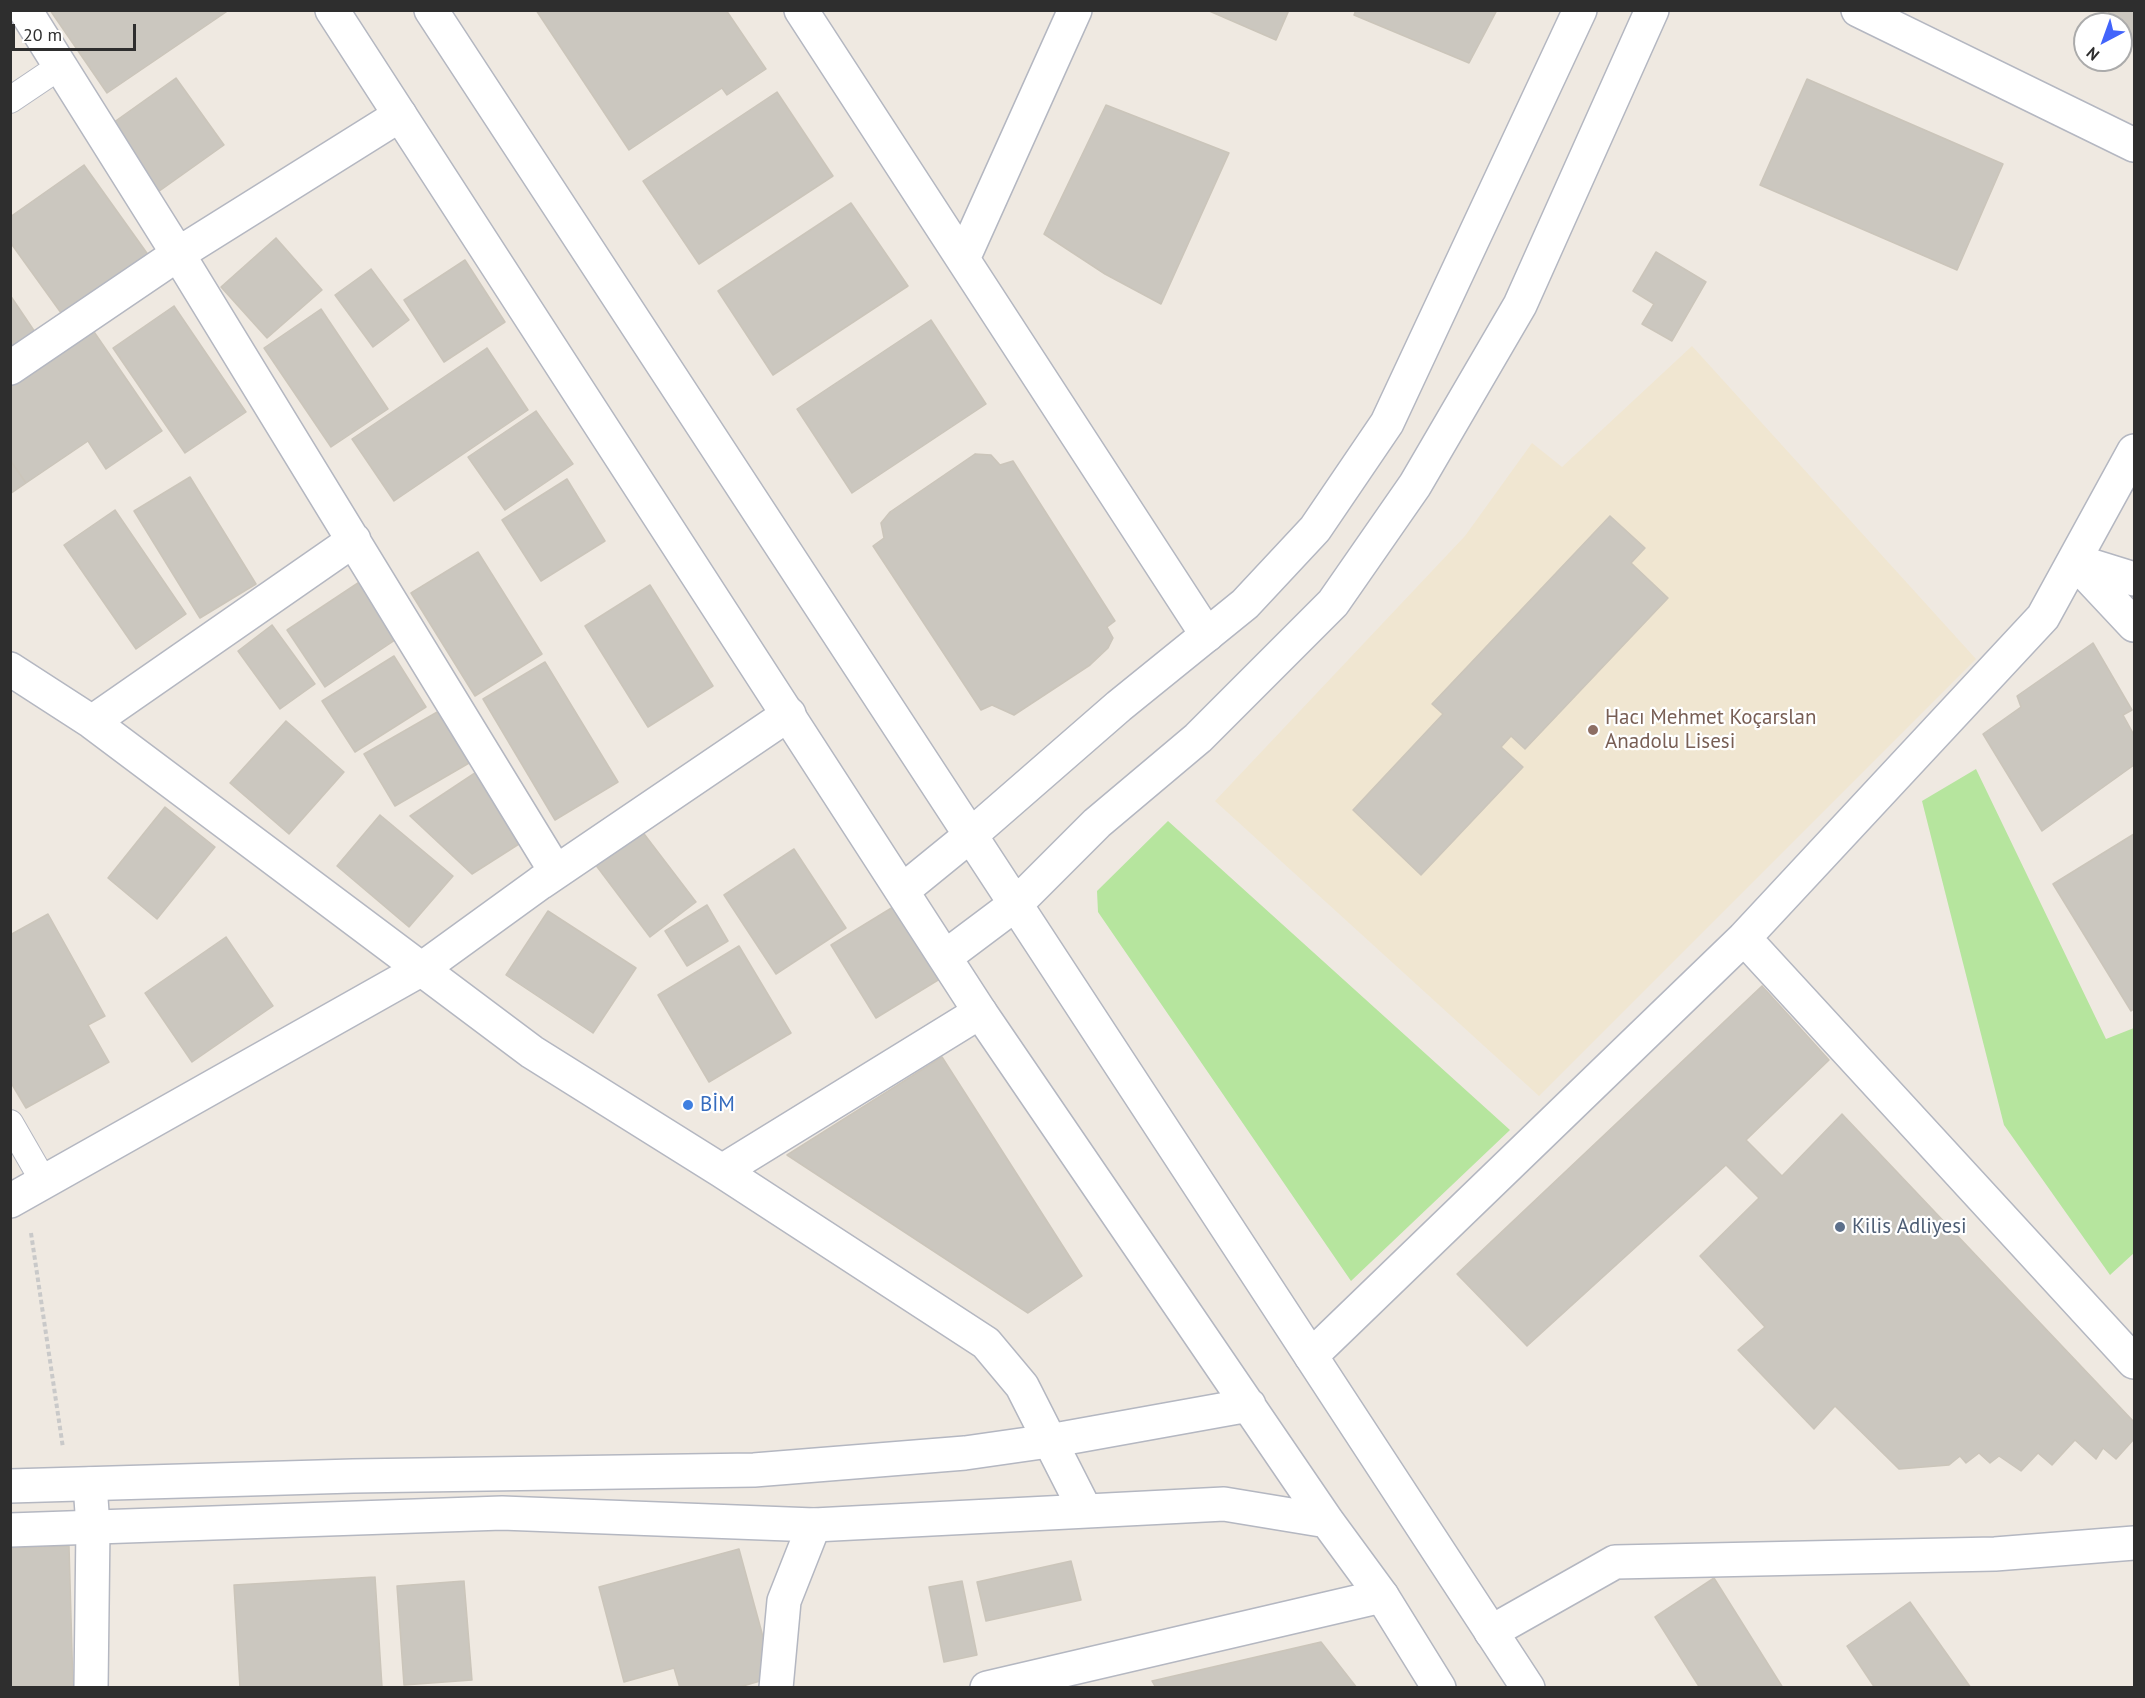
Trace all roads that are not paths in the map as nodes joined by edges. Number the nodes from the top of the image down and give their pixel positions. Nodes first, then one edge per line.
1 (26, 10) edge
2 (332, 10) edge
3 (431, 10) edge
4 (801, 10) edge
5 (1075, 10) edge
6 (1580, 10) edge
7 (1652, 10) edge
8 (1858, 10) edge
9 (59, 67) junction
10 (10, 100) edge
11 (400, 115) junction
12 (2134, 145) edge
13 (178, 254) junction
14 (963, 259) junction
15 (10, 368) edge
16 (2134, 451) edge
17 (354, 540) junction
18 (2074, 561) junction
19 (2134, 579) edge
20 (2134, 625) edge
21 (1207, 635) junction
22 (10, 669) edge
23 (789, 714) junction
24 (92, 722) junction
25 (972, 834) junction
26 (556, 872) junction
27 (902, 891) junction
28 (1017, 903) junction
29 (1744, 938) junction
30 (945, 957) junction
31 (420, 970) junction
32 (980, 1012) junction
33 (10, 1123) edge
34 (722, 1172) junction
35 (26, 1192) edge
36 (1311, 1356) junction
37 (2134, 1362) edge
38 (1249, 1405) junction
39 (1048, 1441) junction
40 (79, 1484) junction
41 (10, 1486) edge
42 (1085, 1510) junction
43 (1327, 1521) junction
44 (814, 1525) junction
45 (93, 1527) junction
46 (10, 1530) edge
47 (2134, 1543) edge
48 (1382, 1596) junction
49 (1491, 1632) junction
50 (1093, 1677) edge
51 (92, 1688) edge
52 (776, 1688) edge
53 (987, 1688) edge
54 (1439, 1688) edge
55 (1528, 1688) edge

1 - 9 street
2 - 11 street
3 - 25 street
4 - 14 street
5 - 14 street
6 - 21 street
7 - 28 street
8 - 12 street
9 - 10 lane
9 - 13 street
11 - 13 street
11 - 23 street
13 - 15 street
13 - 17 street
14 - 21 street
16 - 18 street
17 - 24 street
17 - 26 street
18 - 19 street
18 - 20 street
18 - 29 street
21 - 25 street
22 - 24 street
23 - 26 street
23 - 27 street
24 - 31 street
25 - 27 street
25 - 28 street
26 - 31 street
27 - 30 street
28 - 30 street
28 - 36 street
29 - 36 street
29 - 37 street
30 - 32 street
31 - 34 street
31 - 35 street
32 - 34 street
32 - 38 street
33 - 35 lane
34 - 39 street
36 - 49 street
38 - 39 street
38 - 43 street
39 - 40 street
39 - 42 street
40 - 41 street
40 - 45 street
42 - 43 street
42 - 44 street
43 - 48 street
44 - 45 street
44 - 52 street
45 - 46 street
45 - 51 street
47 - 49 street
48 - 50 street
48 - 54 street
49 - 55 street
50 - 53 street

